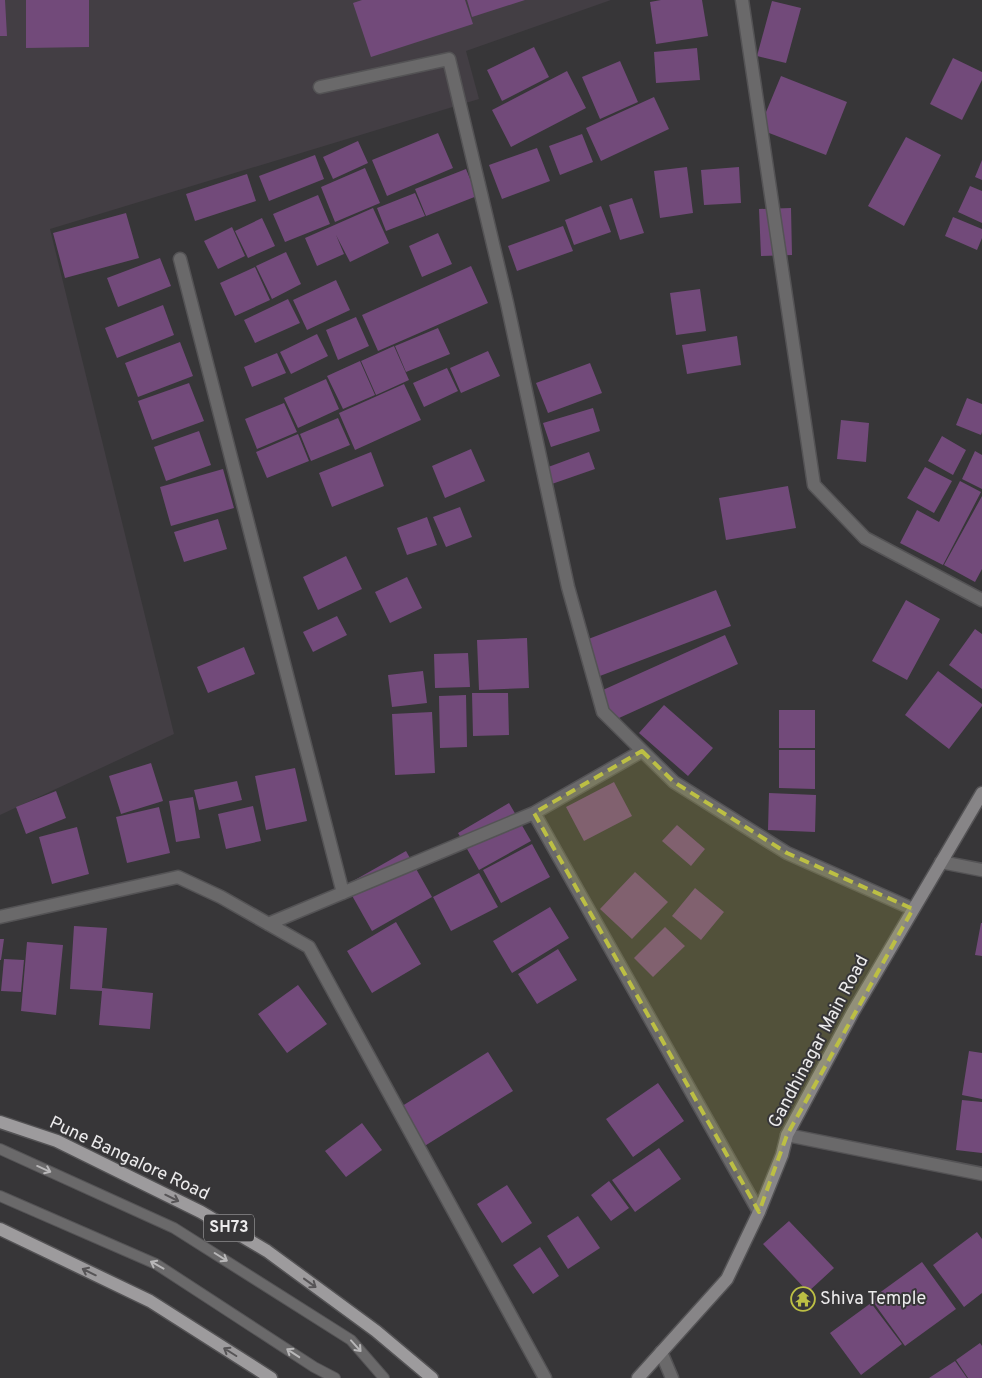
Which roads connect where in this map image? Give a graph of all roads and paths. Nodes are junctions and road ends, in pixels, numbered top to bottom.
1 (742, 0) edge
2 (320, 87) dead end
3 (180, 259) dead end
4 (982, 600) edge
5 (642, 751) junction
6 (982, 793) edge
7 (534, 813) junction
8 (941, 862) junction
9 (982, 870) edge
10 (343, 893) junction
11 (914, 909) junction
12 (0, 917) edge
13 (268, 924) junction
14 (0, 1122) edge
15 (787, 1135) junction
16 (0, 1149) edge
17 (982, 1174) edge
18 (0, 1196) edge
19 (759, 1212) junction
20 (0, 1229) edge
21 (661, 1352) junction
22 (271, 1378) edge
23 (335, 1378) edge
24 (384, 1378) edge
25 (432, 1378) edge
26 (545, 1378) edge
27 (638, 1378) edge
28 (672, 1378) edge

1 - 4 street
2 - 5 street
3 - 10 street
5 - 7 street
5 - 11 street
6 - 8 street, Gandhinagar Main Road
7 - 10 street
7 - 19 street
8 - 9 street
8 - 11 street, Gandhinagar Main Road
10 - 13 street
11 - 15 street, Gandhinagar Main Road
12 - 13 street
13 - 26 street
14 -> 25 main road, Pune Bangalore Road / SH73
15 - 17 street
15 - 19 street, Gandhinagar Main Road
16 -> 24 lane
23 -> 18 lane
19 - 21 street, Gandhinagar Main Road
22 -> 20 main road
21 - 27 street, Gandhinagar Main Road
21 - 28 street

